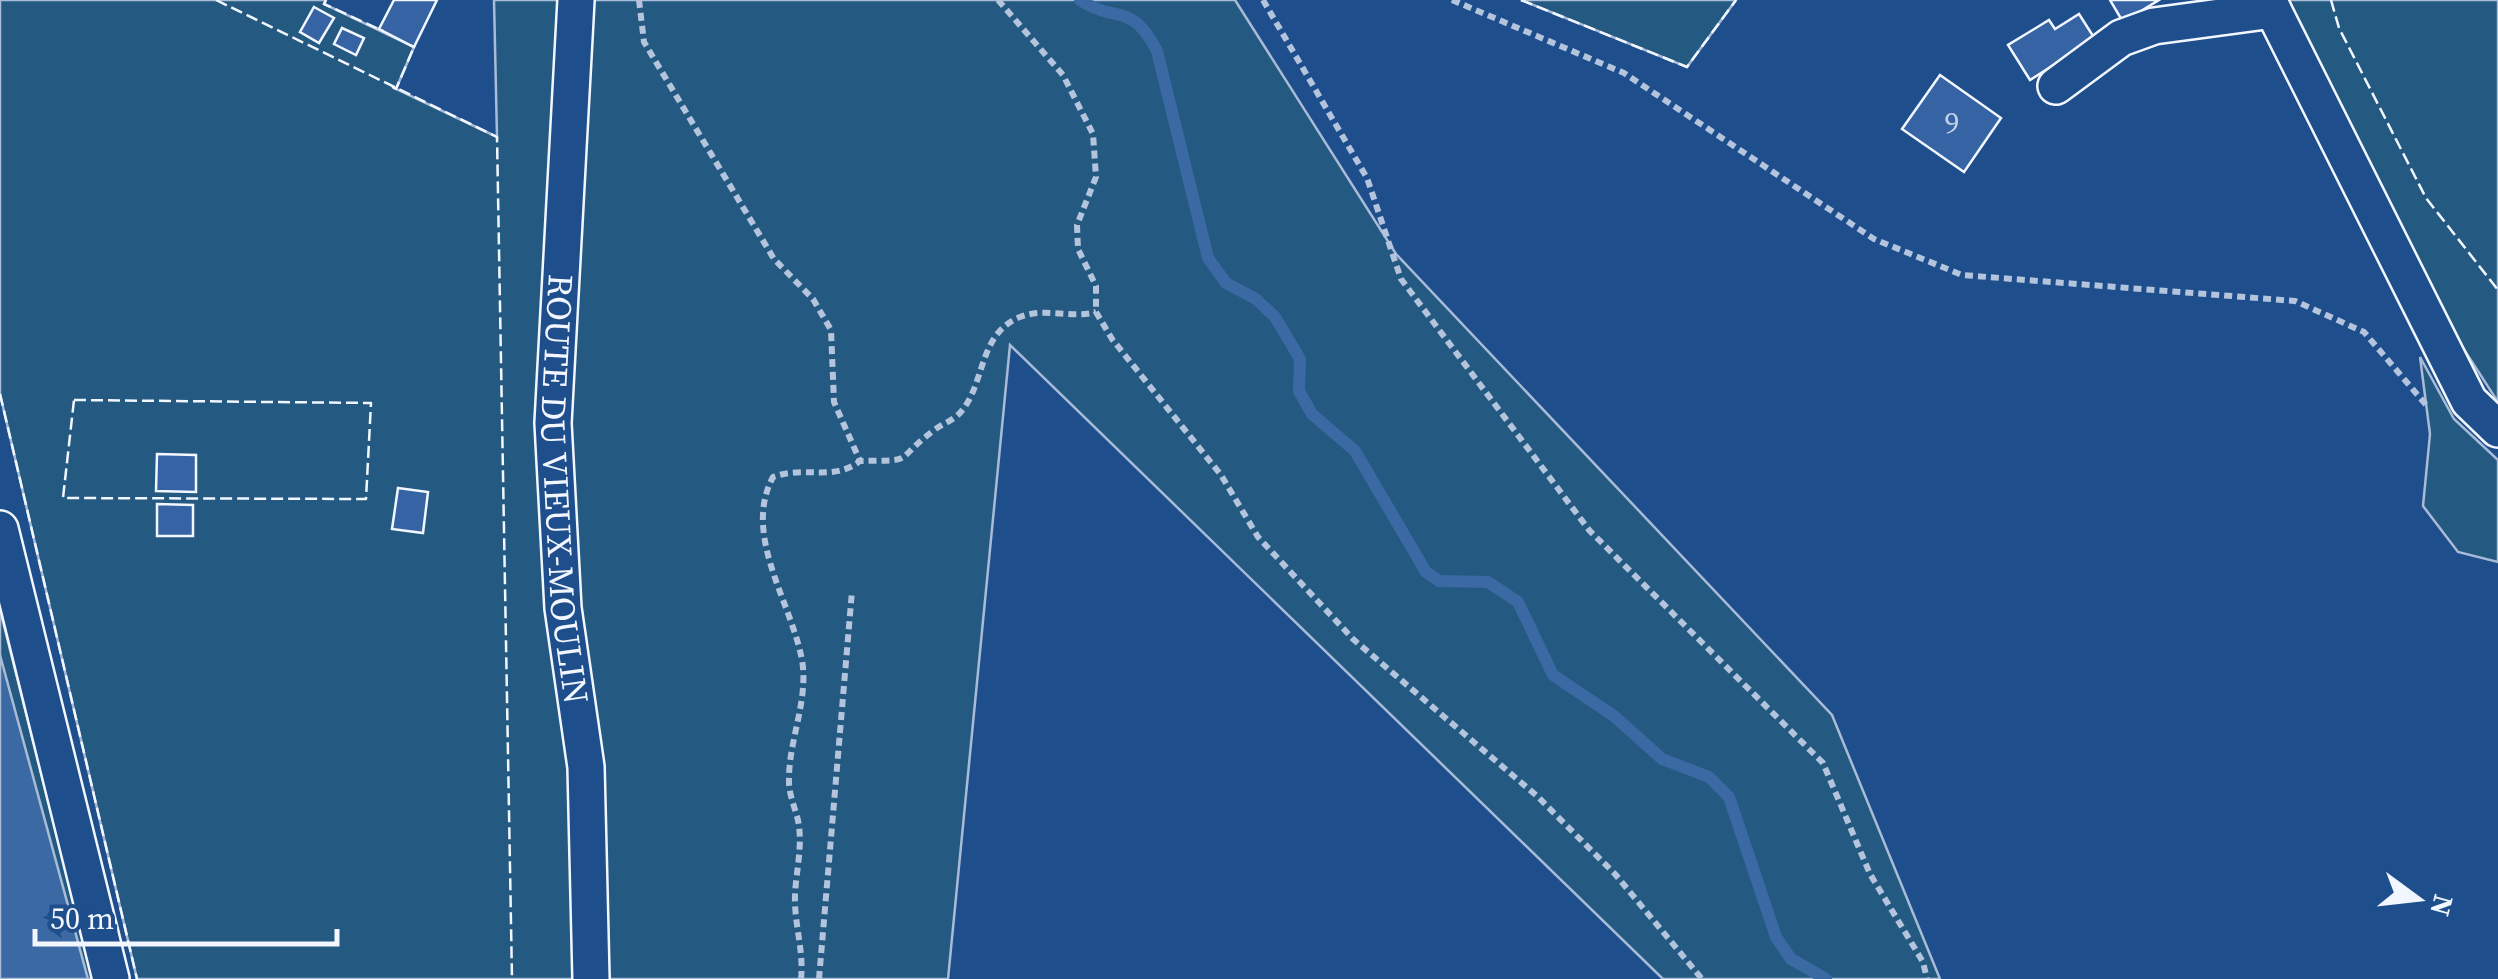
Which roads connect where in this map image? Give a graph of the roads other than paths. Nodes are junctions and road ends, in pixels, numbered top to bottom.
1 (576, 0) edge
2 (2270, 5) edge
3 (2056, 86) dead end
4 (2498, 429) edge
5 (0, 529) edge
6 (112, 979) edge
7 (590, 979) edge

1 - 7 street, ROUTE DU VIEUX-MOULIN
2 - 3 street
2 - 4 street
5 - 6 street

